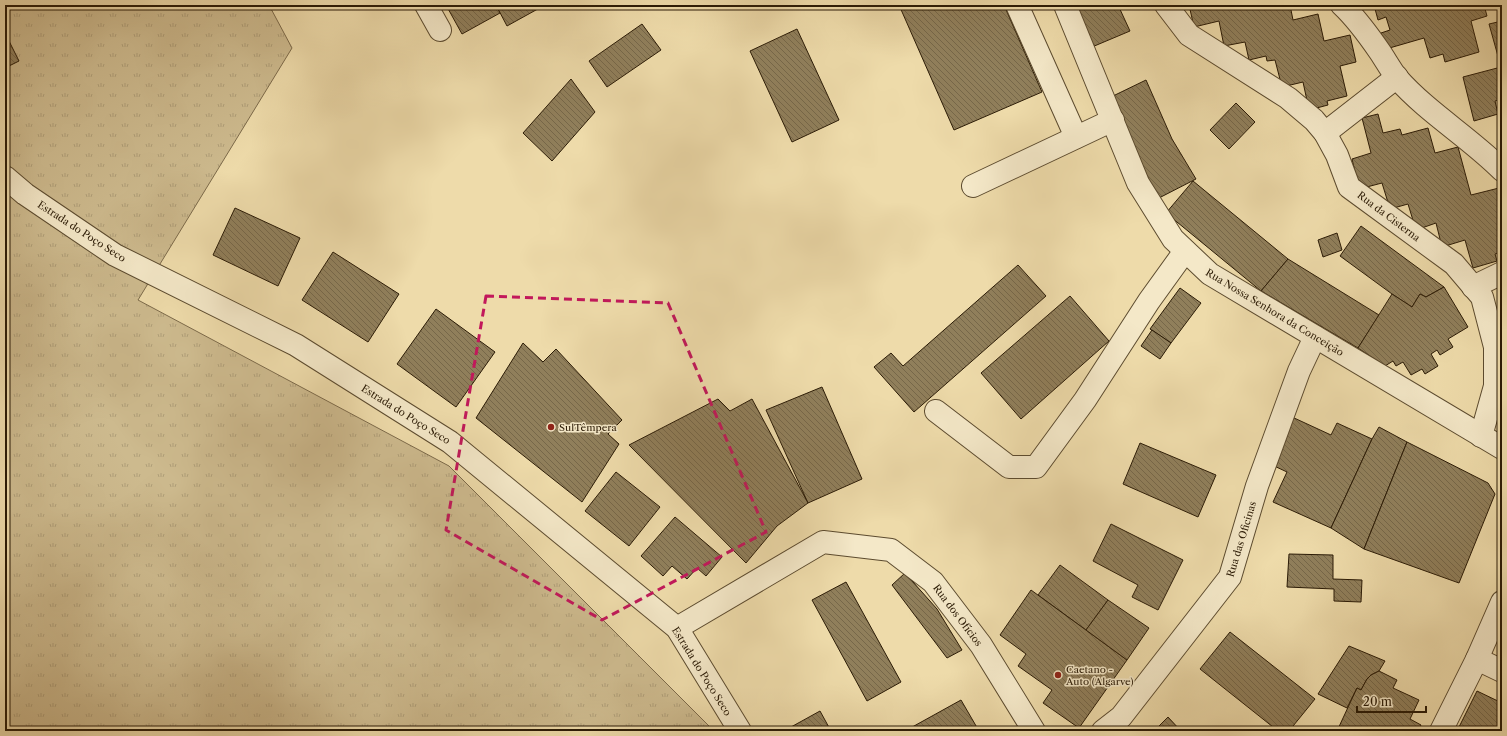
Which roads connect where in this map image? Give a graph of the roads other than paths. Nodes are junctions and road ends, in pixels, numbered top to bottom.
1 (426, 5) edge
2 (1018, 5) edge
3 (1065, 5) edge
4 (1166, 5) edge
5 (1342, 5) edge
6 (440, 30) dead end
7 (1396, 77) junction
8 (1113, 120) junction
9 (1325, 133) junction
10 (1076, 138) junction
11 (1502, 170) edge
12 (5, 177) edge
13 (973, 186) dead end
14 (1185, 251) junction
15 (1502, 274) edge
16 (1473, 287) junction
17 (1315, 337) junction
18 (936, 411) dead end
19 (1481, 436) junction
20 (1502, 448) edge
21 (1502, 602) edge
22 (677, 628) junction
23 (1477, 659) junction
24 (1502, 671) edge
25 (740, 731) edge
26 (1034, 731) edge
27 (1103, 731) edge
28 (1441, 731) edge

1 - 6 street
2 - 10 street
3 - 8 street, Rua Nossa Senhora da Conceição
4 - 9 street, Rua da Cisterna
5 - 7 street
7 - 9 street
7 - 11 street
8 - 10 street
8 - 14 street, Rua Nossa Senhora da Conceição
9 - 16 street, Rua da Cisterna
10 - 13 street
12 - 22 street, Estrada do Poço Seco
14 - 17 street, Rua Nossa Senhora da Conceição
14 - 18 street
15 - 16 street
16 - 19 street, Rua da Cisterna
17 - 19 street, Rua Nossa Senhora da Conceição
17 - 27 street, Rua das Oficinas
19 - 20 street, Rua Nossa Senhora da Conceição
21 - 23 street
22 - 25 street, Estrada do Poço Seco
22 - 26 street, Rua dos Ofícios
23 - 24 street
23 - 28 street

